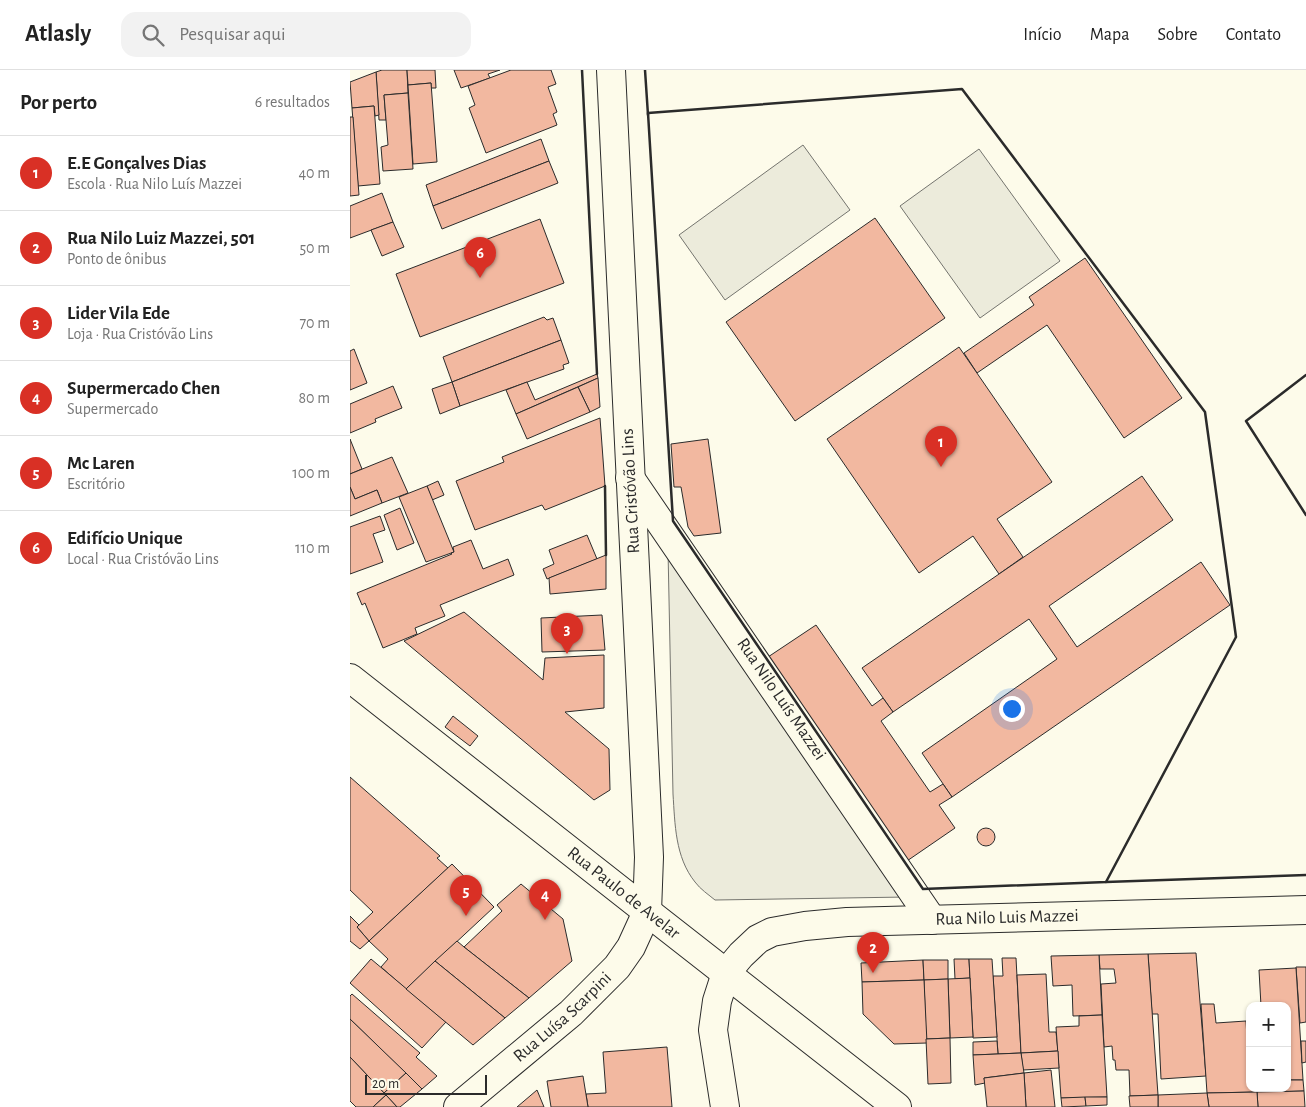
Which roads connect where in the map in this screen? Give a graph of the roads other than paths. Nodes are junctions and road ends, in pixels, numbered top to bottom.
1 (611, 70) edge
2 (630, 478) junction
3 (350, 678) edge
4 (1306, 910) edge
5 (647, 912) junction
6 (932, 920) junction
7 (726, 973) junction
8 (458, 1107) edge
9 (725, 1107) edge
10 (897, 1107) edge

1 - 2 street, Rua Cristóvão Lins
2 - 5 street, Rua Cristóvão Lins
2 - 6 street, Rua Nilo Luís Mazzei
3 - 5 street, Rua Paulo de Avelar
4 - 6 street, Rua Nilo Luis Mazzei
5 - 7 street, Rua Paulo de Avelar
5 - 8 street, Rua Luísa Scarpini
6 - 7 street, Rua Nilo Luis Mazzei
7 - 9 street
7 - 10 street, Rua Paulo de Avelar

